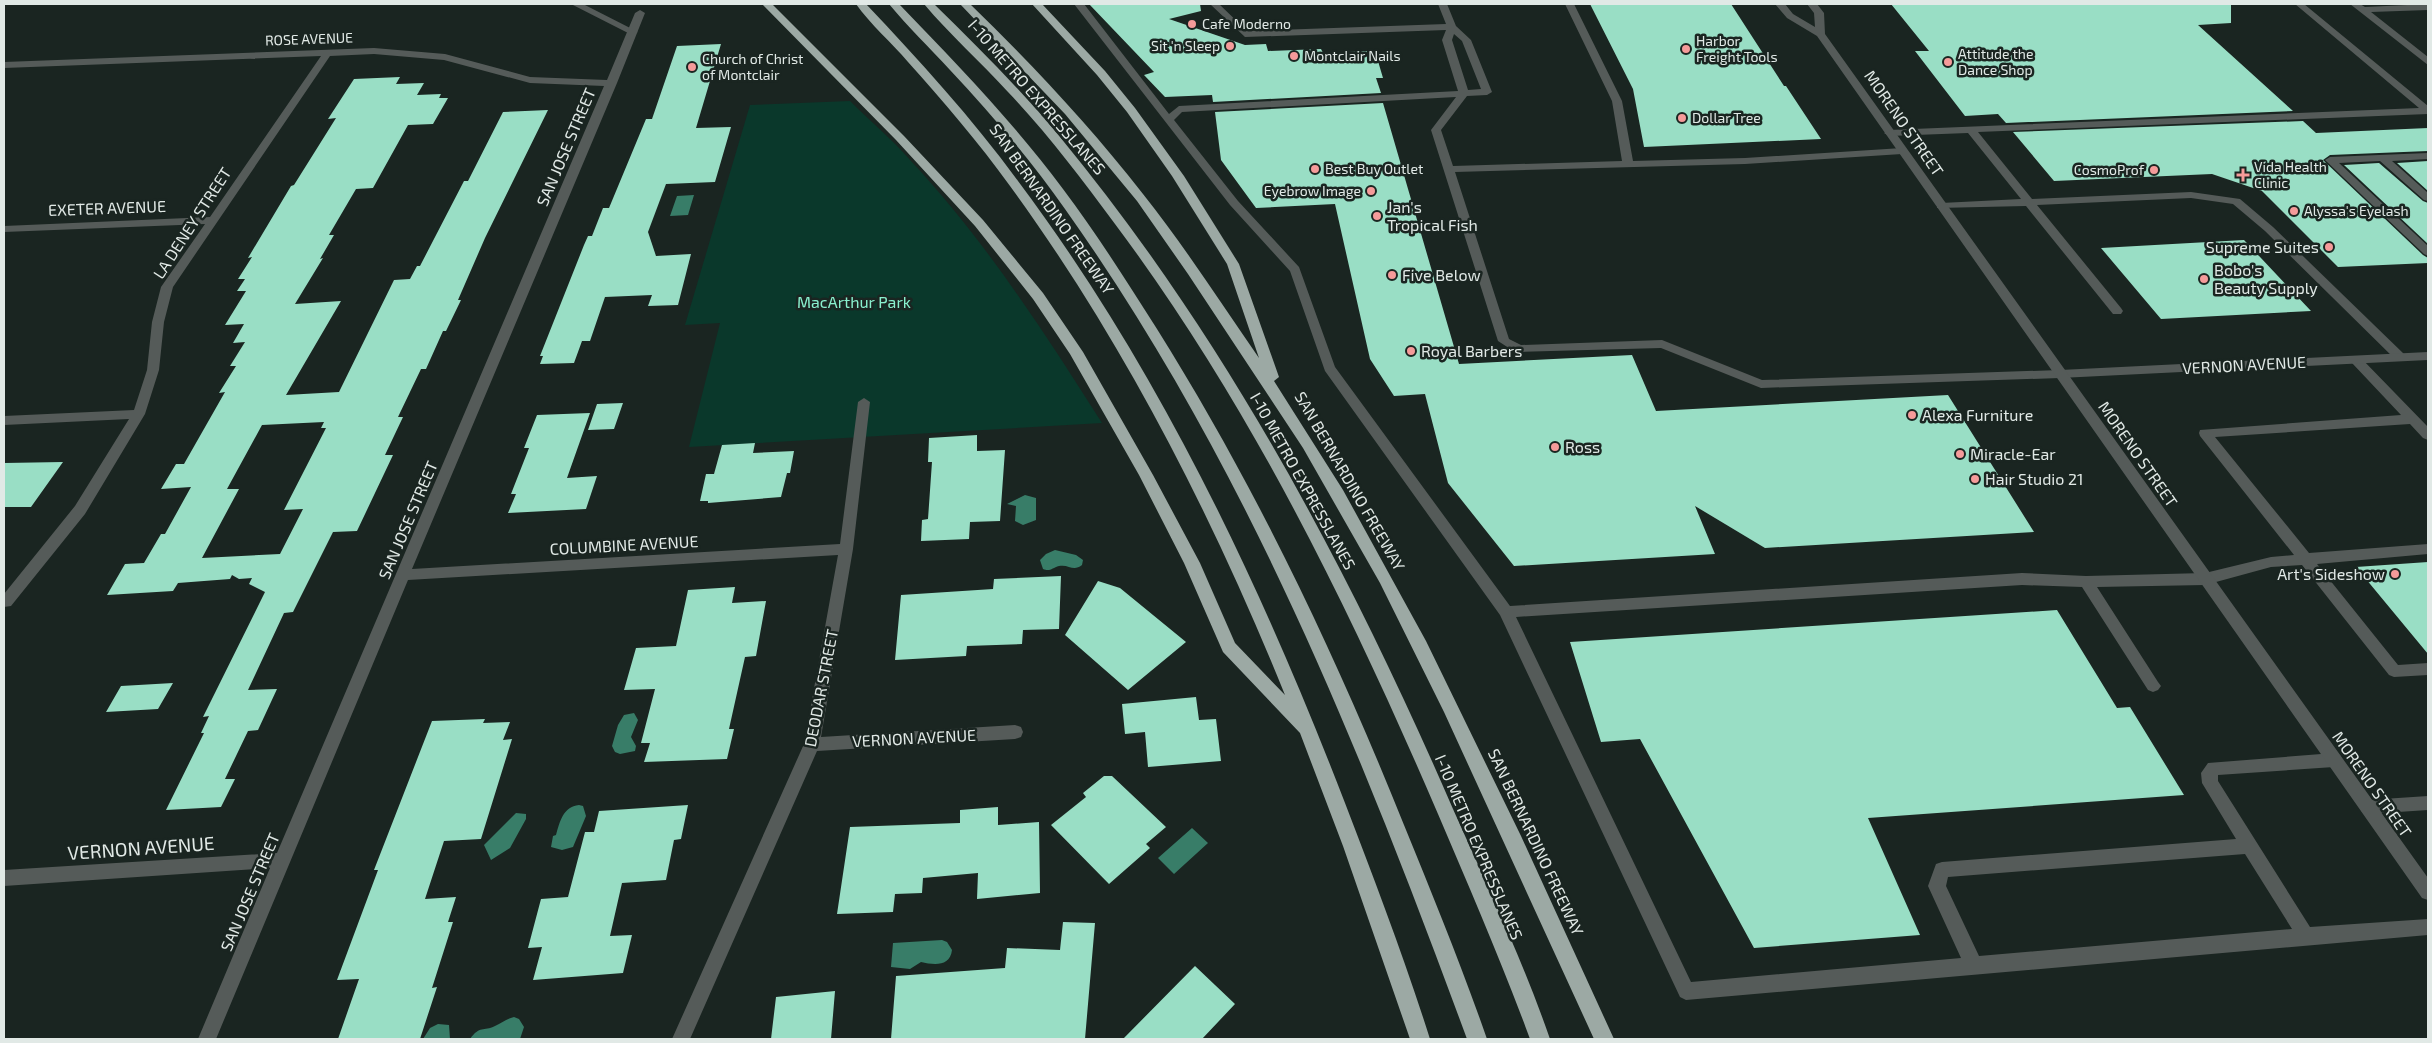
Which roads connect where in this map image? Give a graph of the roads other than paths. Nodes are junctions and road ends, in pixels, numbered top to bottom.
1 (767, 4) edge
2 (861, 4) edge
3 (894, 4) edge
4 (929, 4) edge
5 (965, 4) edge
6 (1037, 4) edge
7 (1079, 4) edge
8 (1214, 4) edge
9 (1443, 4) edge
10 (1570, 4) edge
11 (1780, 4) edge
12 (1812, 4) edge
13 (2299, 4) edge
14 (584, 5) edge
15 (2359, 7) edge
16 (2428, 7) edge
17 (640, 13) dead end
18 (1452, 27) junction
19 (633, 32) junction
20 (1820, 34) junction
21 (328, 52) junction
22 (2428, 62) edge
23 (4, 65) edge
24 (612, 83) junction
25 (1464, 93) junction
26 (1169, 120) junction
27 (1971, 130) junction
28 (1889, 133) junction
29 (1902, 151) junction
30 (2428, 156) edge
31 (2383, 158) junction
32 (1628, 163) junction
33 (1449, 169) junction
34 (2428, 198) edge
35 (2030, 202) junction
36 (1941, 206) junction
37 (212, 220) junction
38 (4, 229) edge
39 (2428, 252) edge
40 (2118, 311) dead end
41 (2428, 356) edge
42 (2401, 358) junction
43 (2356, 360) junction
44 (2060, 374) junction
45 (1278, 396) junction
46 (864, 402) dead end
47 (139, 414) junction
48 (2412, 419) junction
49 (4, 420) edge
50 (2428, 435) edge
51 (846, 549) junction
52 (2428, 549) edge
53 (2304, 559) junction
54 (404, 575) junction
55 (2205, 579) junction
56 (2086, 582) junction
57 (6, 602) dead end
58 (1506, 612) junction
59 (2428, 670) edge
60 (2152, 686) dead end
61 (1015, 732) dead end
62 (1311, 735) junction
63 (812, 744) junction
64 (2334, 760) junction
65 (2428, 803) edge
66 (2368, 807) junction
67 (2250, 846) junction
68 (282, 860) junction
69 (4, 878) edge
70 (2428, 892) edge
71 (2428, 927) edge
72 (2306, 936) junction
73 (1974, 966) junction
74 (207, 1039) edge
75 (681, 1039) edge
76 (1420, 1039) edge
77 (1477, 1039) edge
78 (1540, 1039) edge
79 (1604, 1039) edge

1 - 62 highway
2 - 62 highway, SAN BERNARDINO FREEWAY
3 - 77 highway
4 - 78 highway, I-10 METRO EXPRESSLANES
5 - 45 highway, SAN BERNARDINO FREEWAY
6 - 45 highway
7 - 26 street
8 - 18 street
9 - 18 street
10 - 32 street
11 - 20 street, MORENO STREET
12 - 20 street, MORENO STREET
13 - 27 street
14 - 19 street
15 - 16 street
15 - 22 street
17 - 19 street, SAN JOSE STREET
18 - 25 street
18 - 25 street
19 - 24 street, SAN JOSE STREET
20 - 28 street, MORENO STREET
21 - 23 street, ROSE AVENUE
21 - 24 street, ROSE AVENUE
21 - 37 street, LA DENEY STREET
24 - 54 street, SAN JOSE STREET
25 - 26 street
25 - 33 street, VERNON AVENUE
26 - 58 street
27 - 28 street
27 - 35 street
28 - 29 street, MORENO STREET
29 - 32 street
29 - 36 street, MORENO STREET
30 - 31 street
31 - 34 street
31 - 39 street
32 - 33 street
33 - 44 street, VERNON AVENUE
35 - 36 street
35 - 40 street
35 - 42 street
36 - 44 street, MORENO STREET
37 - 38 street, EXETER AVENUE
37 - 47 street, LA DENEY STREET
41 - 42 street, VERNON AVENUE
42 - 43 street, VERNON AVENUE
43 - 44 street, VERNON AVENUE
43 - 48 street
44 - 55 street, MORENO STREET
45 - 79 highway, SAN BERNARDINO FREEWAY
46 - 51 street, DEODAR STREET
47 - 49 street
47 - 57 street, LA DENEY STREET
48 - 50 street
48 - 53 street
51 - 54 street, COLUMBINE AVENUE
51 - 63 street, DEODAR STREET
52 - 53 street
53 - 55 street
53 - 59 street
54 - 68 street, SAN JOSE STREET
55 - 56 street
55 - 64 street, MORENO STREET
56 - 58 street
56 - 60 street
58 - 73 street
61 - 63 street, VERNON AVENUE
62 - 76 highway, SAN BERNARDINO FREEWAY
63 - 75 street, DEODAR STREET
64 - 66 street, MORENO STREET
64 - 67 street
65 - 66 street
66 - 70 street, MORENO STREET
67 - 72 street
67 - 73 street
68 - 69 street, VERNON AVENUE
68 - 74 street, SAN JOSE STREET
71 - 72 street
72 - 73 street

